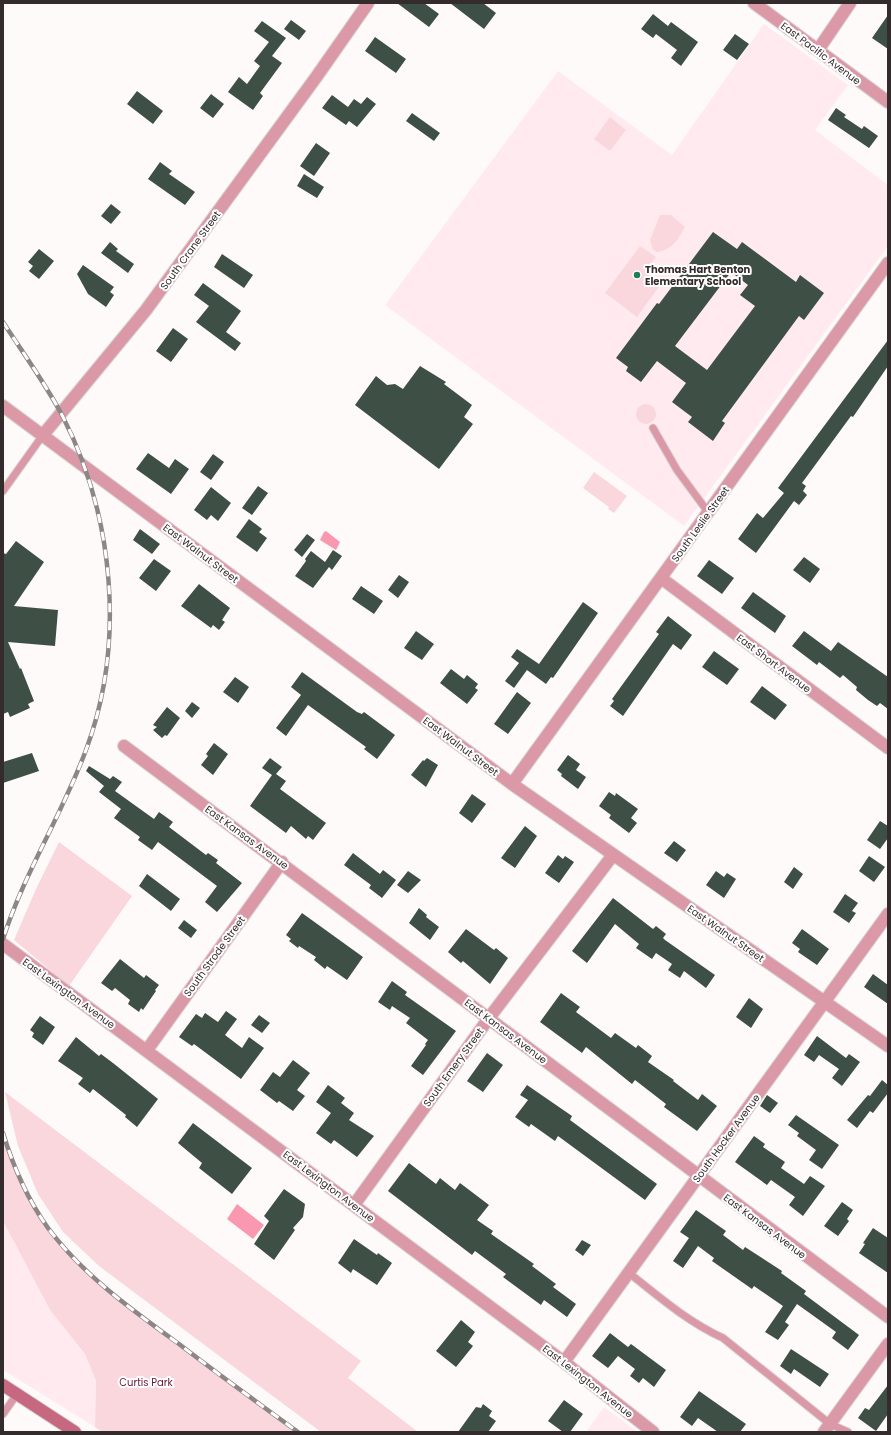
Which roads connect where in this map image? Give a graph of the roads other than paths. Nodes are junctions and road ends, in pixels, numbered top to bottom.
1 (368, 3) edge
2 (754, 3) edge
3 (850, 3) edge
4 (818, 50) junction
5 (888, 102) edge
6 (888, 263) edge
7 (3, 406) edge
8 (653, 428) dead end
9 (43, 435) junction
10 (3, 491) edge
11 (708, 512) junction
12 (661, 578) junction
13 (124, 746) dead end
14 (888, 748) edge
15 (512, 784) junction
16 (613, 855) junction
17 (282, 862) junction
18 (888, 914) edge
19 (3, 944) edge
20 (825, 1001) junction
21 (489, 1018) junction
22 (888, 1046) edge
23 (146, 1050) junction
24 (698, 1176) junction
25 (354, 1205) junction
26 (629, 1273) junction
27 (888, 1317) edge
28 (888, 1344) edge
29 (564, 1362) junction
30 (3, 1385) edge
31 (17, 1394) junction
32 (3, 1414) edge
33 (827, 1428) edge
34 (75, 1432) edge
35 (653, 1432) edge
36 (848, 1432) edge

1 - 9 street, South Crane Street
2 - 4 street, East Pacific Avenue
3 - 4 street
4 - 5 street, East Pacific Avenue
6 - 11 street, South Leslie Street
7 - 9 street, East Walnut Street
8 - 11 lane
9 - 10 lane, South Crane Street
9 - 15 street, East Walnut Street
11 - 12 street, South Leslie Street
12 - 14 street, East Short Avenue
12 - 15 street, South Leslie Street
13 - 17 street, East Kansas Avenue
15 - 16 street, East Walnut Street
16 - 20 street, East Walnut Street
16 - 21 street, South Emery Street
17 - 21 street, East Kansas Avenue
17 - 23 street, South Strode Street
18 - 20 street, South Hocker Avenue
19 - 23 street, East Lexington Avenue
20 - 22 street, East Walnut Street
20 - 24 street, South Hocker Avenue
21 - 24 street, East Kansas Avenue
21 - 25 street, South Emery Street
23 - 25 street, East Lexington Avenue
24 - 26 street, South Hocker Avenue
24 - 27 street, East Kansas Avenue
25 - 29 street, East Lexington Avenue
26 - 29 street, South Hocker Avenue
26 - 33 lane
28 - 33 street
29 - 35 street, East Lexington Avenue
30 - 31 main road
31 - 32 lane
31 - 34 main road
33 - 36 lane

